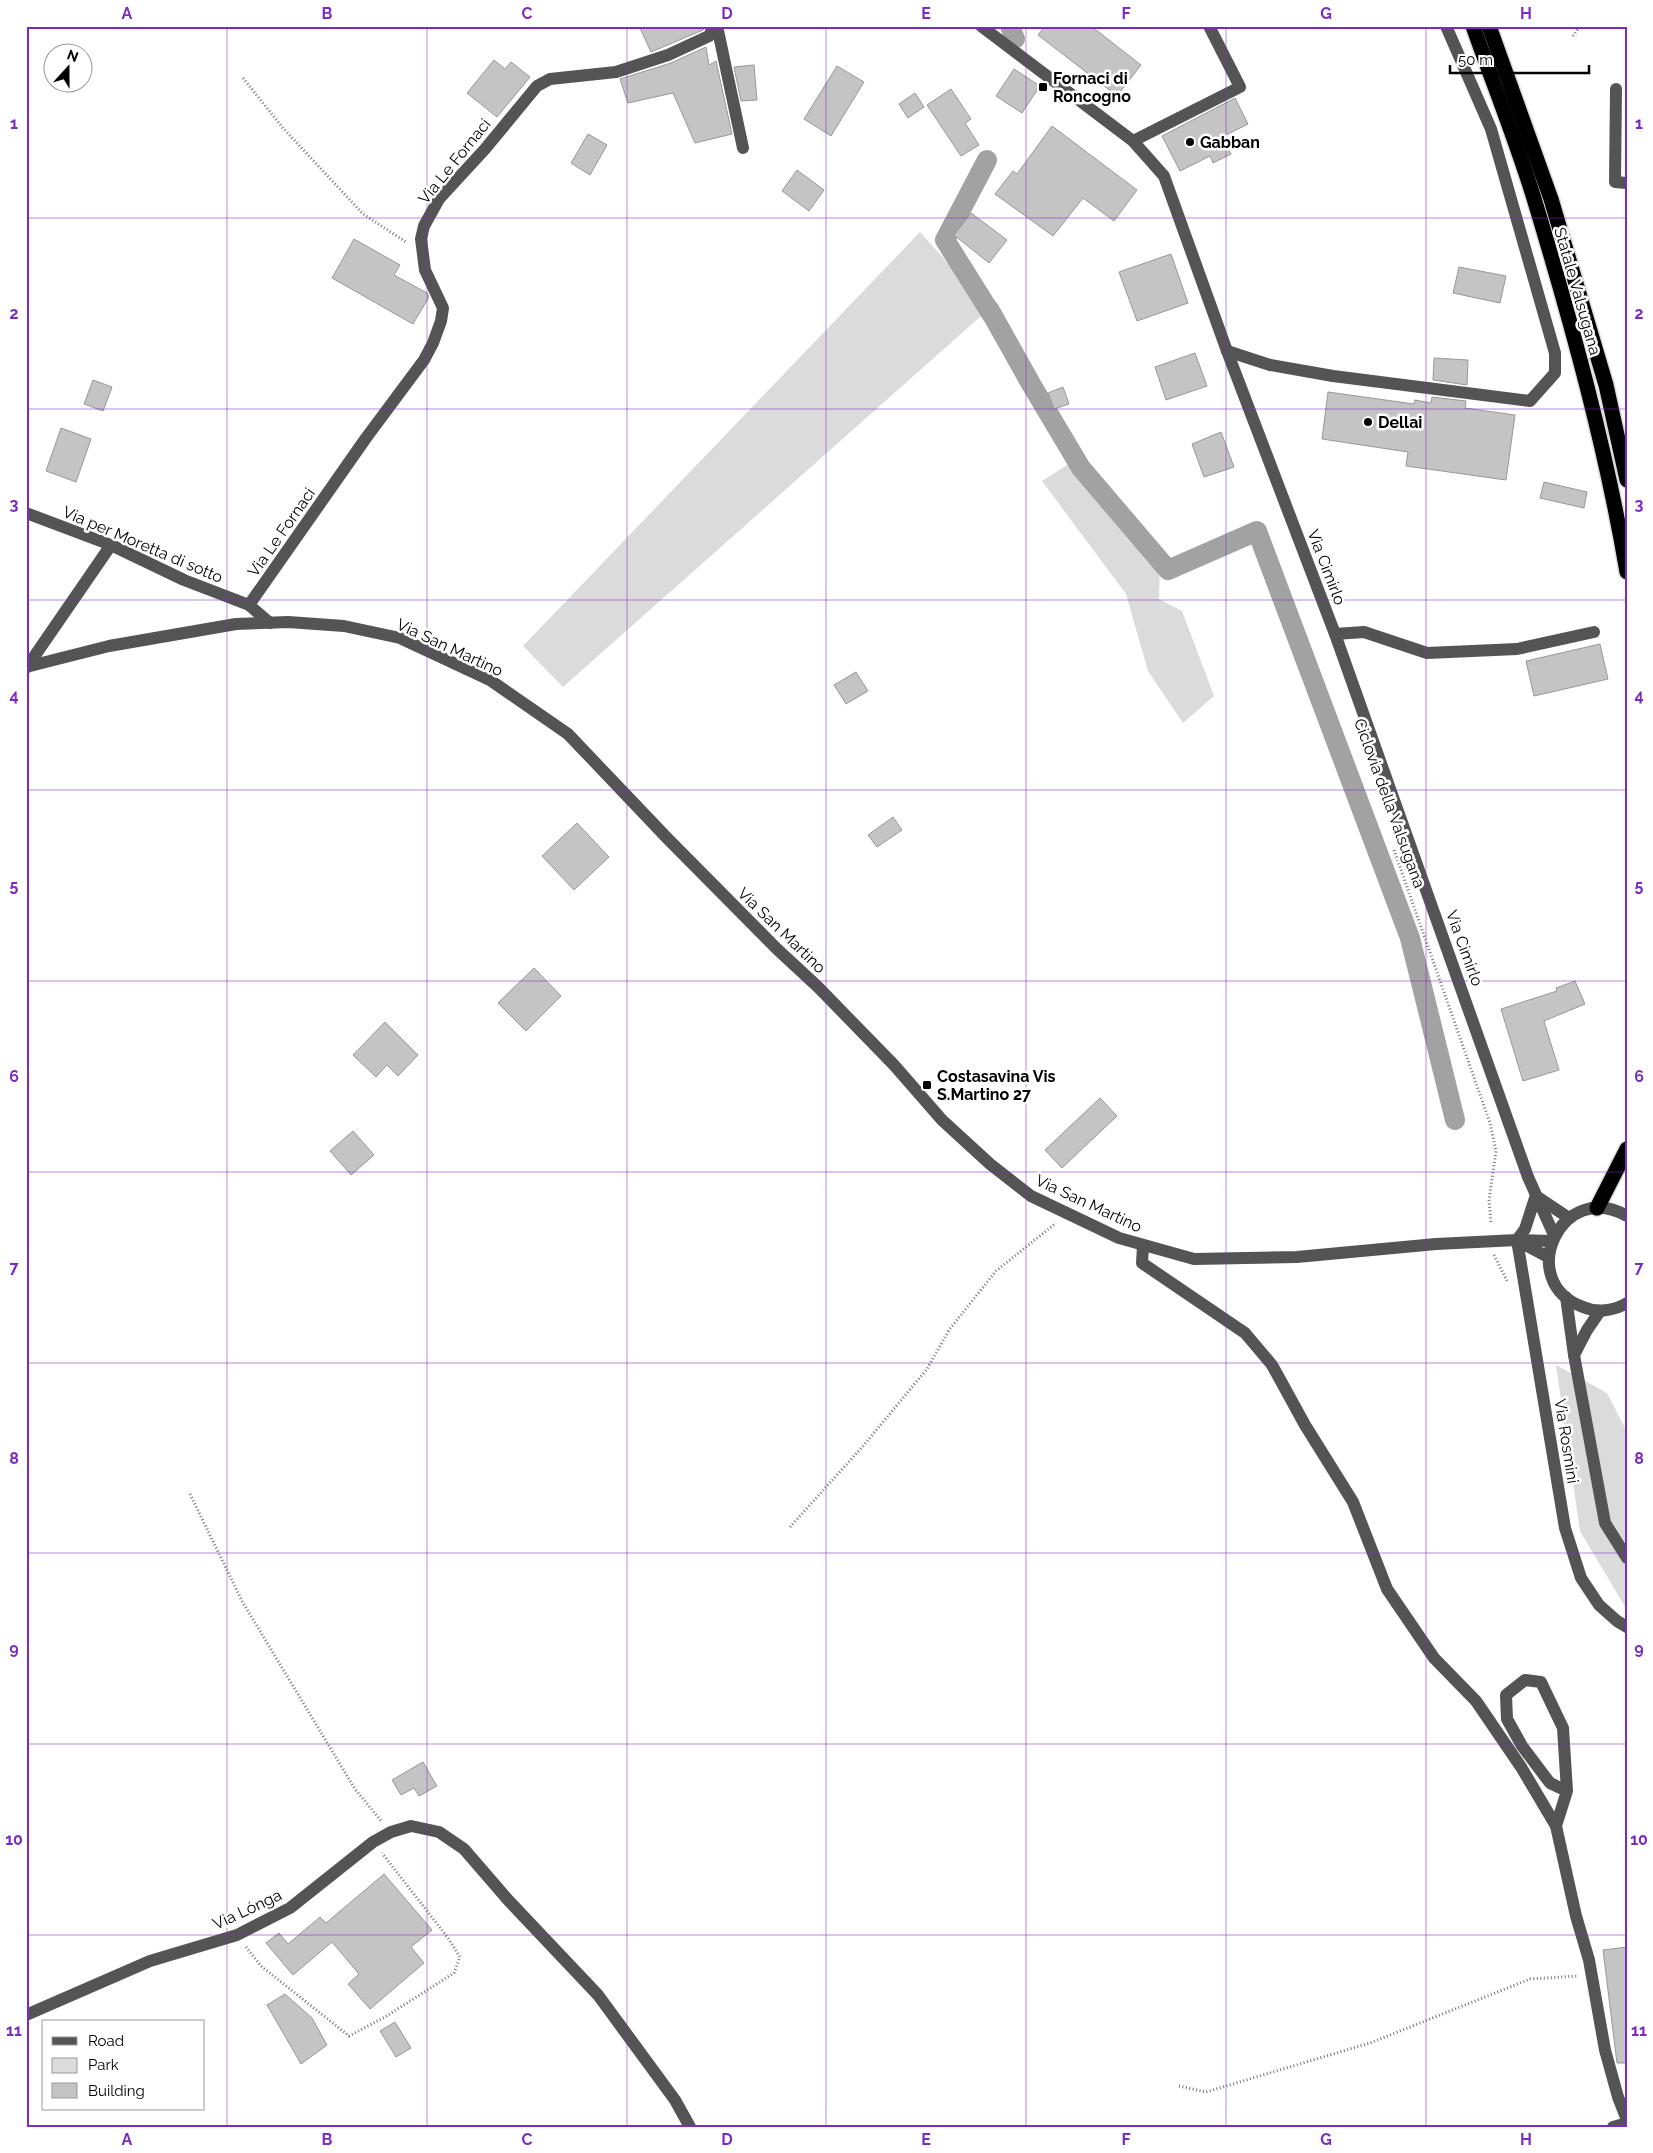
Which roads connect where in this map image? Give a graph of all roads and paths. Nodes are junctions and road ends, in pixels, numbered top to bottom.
1 (715, 26) edge
2 (981, 26) edge
3 (1208, 26) edge
4 (1446, 26) edge
5 (1473, 26) edge
6 (1489, 26) edge
7 (1580, 26) edge
8 (1573, 36) dead end
9 (243, 78) dead end
10 (1616, 89) dead end
11 (1133, 141) junction
12 (743, 148) dead end
13 (1621, 183) edge
14 (422, 252) junction
15 (1227, 352) junction
16 (1627, 480) edge
17 (26, 513) edge
18 (111, 546) junction
19 (1627, 572) edge
20 (249, 605) junction
21 (270, 623) junction
22 (1594, 632) dead end
23 (1335, 634) junction
24 (27, 667) edge
25 (1390, 841) dead end
26 (1627, 1149) edge
27 (1536, 1194) junction
28 (1597, 1208) junction
29 (1068, 1214) junction
30 (1627, 1216) edge
31 (1569, 1218) junction
32 (1491, 1222) dead end
33 (1553, 1238) junction
34 (1518, 1240) junction
35 (1144, 1246) junction
36 (1548, 1256) junction
37 (1566, 1298) junction
38 (1627, 1303) edge
39 (1600, 1310) junction
40 (1574, 1354) junction
41 (190, 1494) dead end
42 (790, 1527) dead end
43 (1627, 1558) edge
44 (1627, 1627) edge
45 (1567, 1791) junction
46 (1556, 1826) junction
47 (391, 1832) junction
48 (373, 1842) junction
49 (236, 1935) junction
50 (1591, 1976) junction
51 (26, 2015) edge
52 (1179, 2086) dead end
53 (1627, 2122) edge
54 (690, 2127) edge
55 (1612, 2127) edge

1 - 12 street, Via Le Fornaci
1 - 14 street, Via Le Fornaci
2 - 11 street, Via Cimirlo
3 - 11 street
4 - 15 street
5 - 19 highway, Statale Valsugana
6 - 16 highway, Statale Valsugana
7 - 8 path
9 - 14 path
10 - 13 street
11 - 15 street, Via Cimirlo
14 - 20 street, Via Le Fornaci
15 - 23 street, Via Cimirlo
17 - 18 street, Via per Moretta di sotto
18 - 20 street, Via per Moretta di sotto
18 - 24 street
20 - 21 street, Via per Moretta di sotto
21 - 24 street, Via San Martino
21 - 29 street, Via San Martino
22 - 23 street
23 - 27 street, Via Cimirlo
25 - 32 path, Ciclovia della Valsugana
26 - 28 highway
27 - 31 street, Via Cimirlo
27 - 33 street, Via Cimirlo
27 - 34 street
28 - 30 street
28 - 31 street
29 - 35 street, Via San Martino
29 - 42 path
31 - 33 street
33 - 34 street, Via San Martino
33 - 36 street
34 - 35 street, Via San Martino
34 - 36 street
34 - 44 street, Via Rosmini
35 - 46 street
36 - 37 street
37 - 39 street
37 - 40 street
38 - 39 street
39 - 40 street
40 - 43 street
41 - 47 path
45 - 45 street
45 - 46 street
46 - 50 street
47 - 48 street, Via Lónga
47 - 54 street, Via Lónga
48 - 49 street, Via Lónga
48 - 49 path
49 - 51 street, Via Lónga
50 - 52 path
50 - 53 street
53 - 55 street

